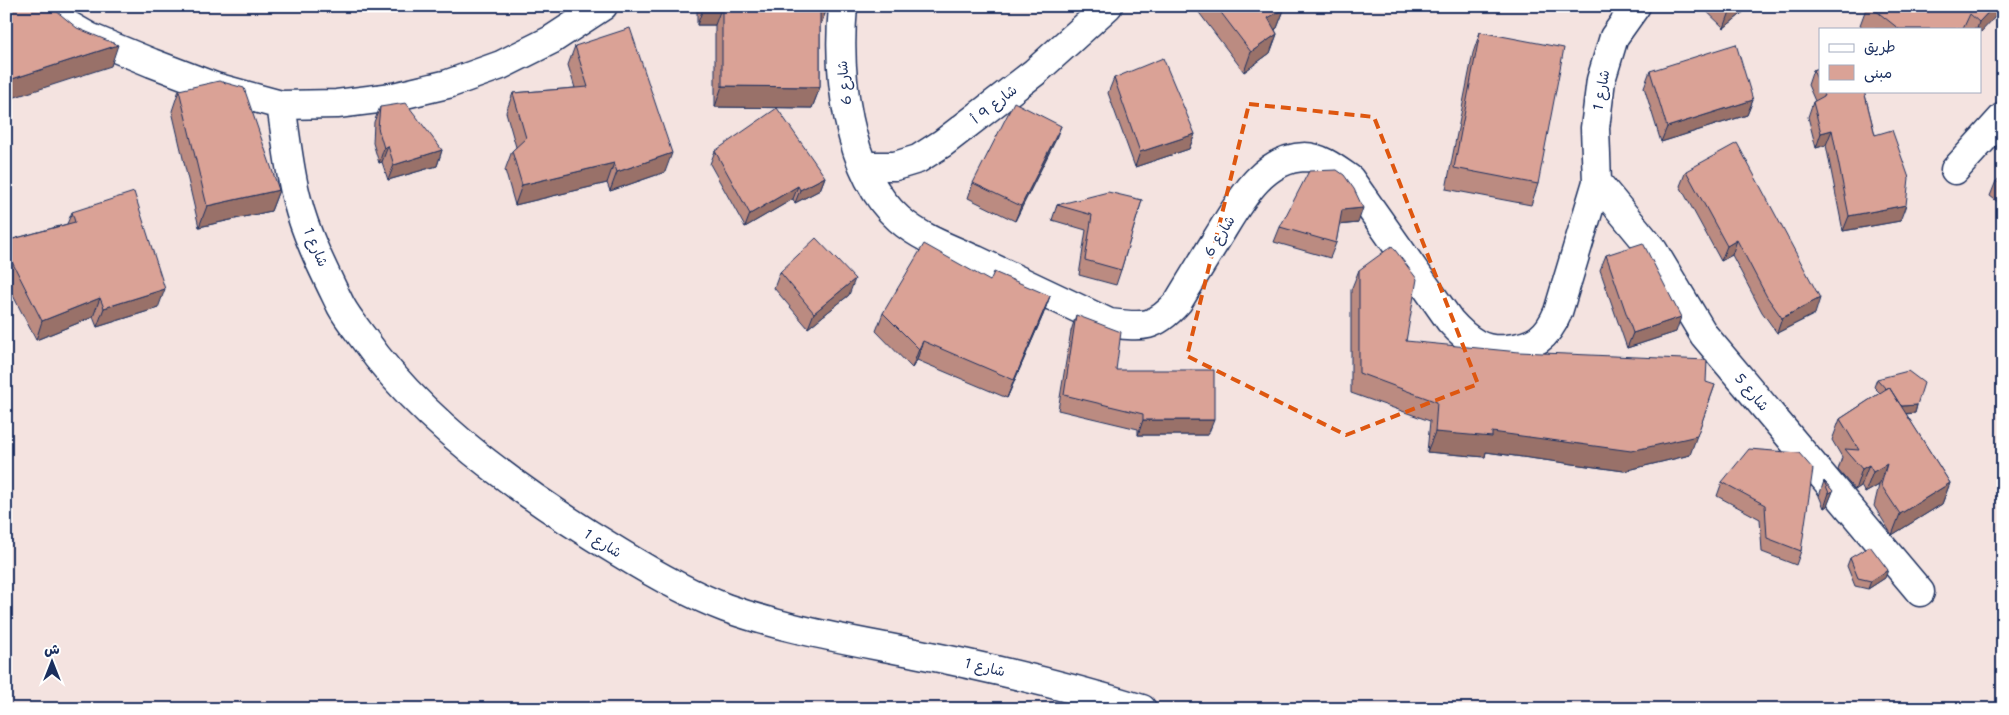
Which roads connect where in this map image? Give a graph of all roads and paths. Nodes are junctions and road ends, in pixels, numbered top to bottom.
1 (35, 6) edge
2 (603, 6) edge
3 (843, 6) edge
4 (1108, 6) edge
5 (1636, 6) edge
6 (281, 105) junction
7 (2003, 117) edge
8 (863, 166) junction
9 (1955, 170) dead end
10 (1597, 182) junction
11 (1920, 592) dead end
12 (1142, 709) edge

1 - 6 street
2 - 6 street
3 - 8 street, شارع 6
4 - 8 street, شارع 9 أ
5 - 10 street, شارع 1
6 - 12 street, شارع 1
7 - 9 street
8 - 10 street, شارع 6
10 - 11 street, شارع 5

